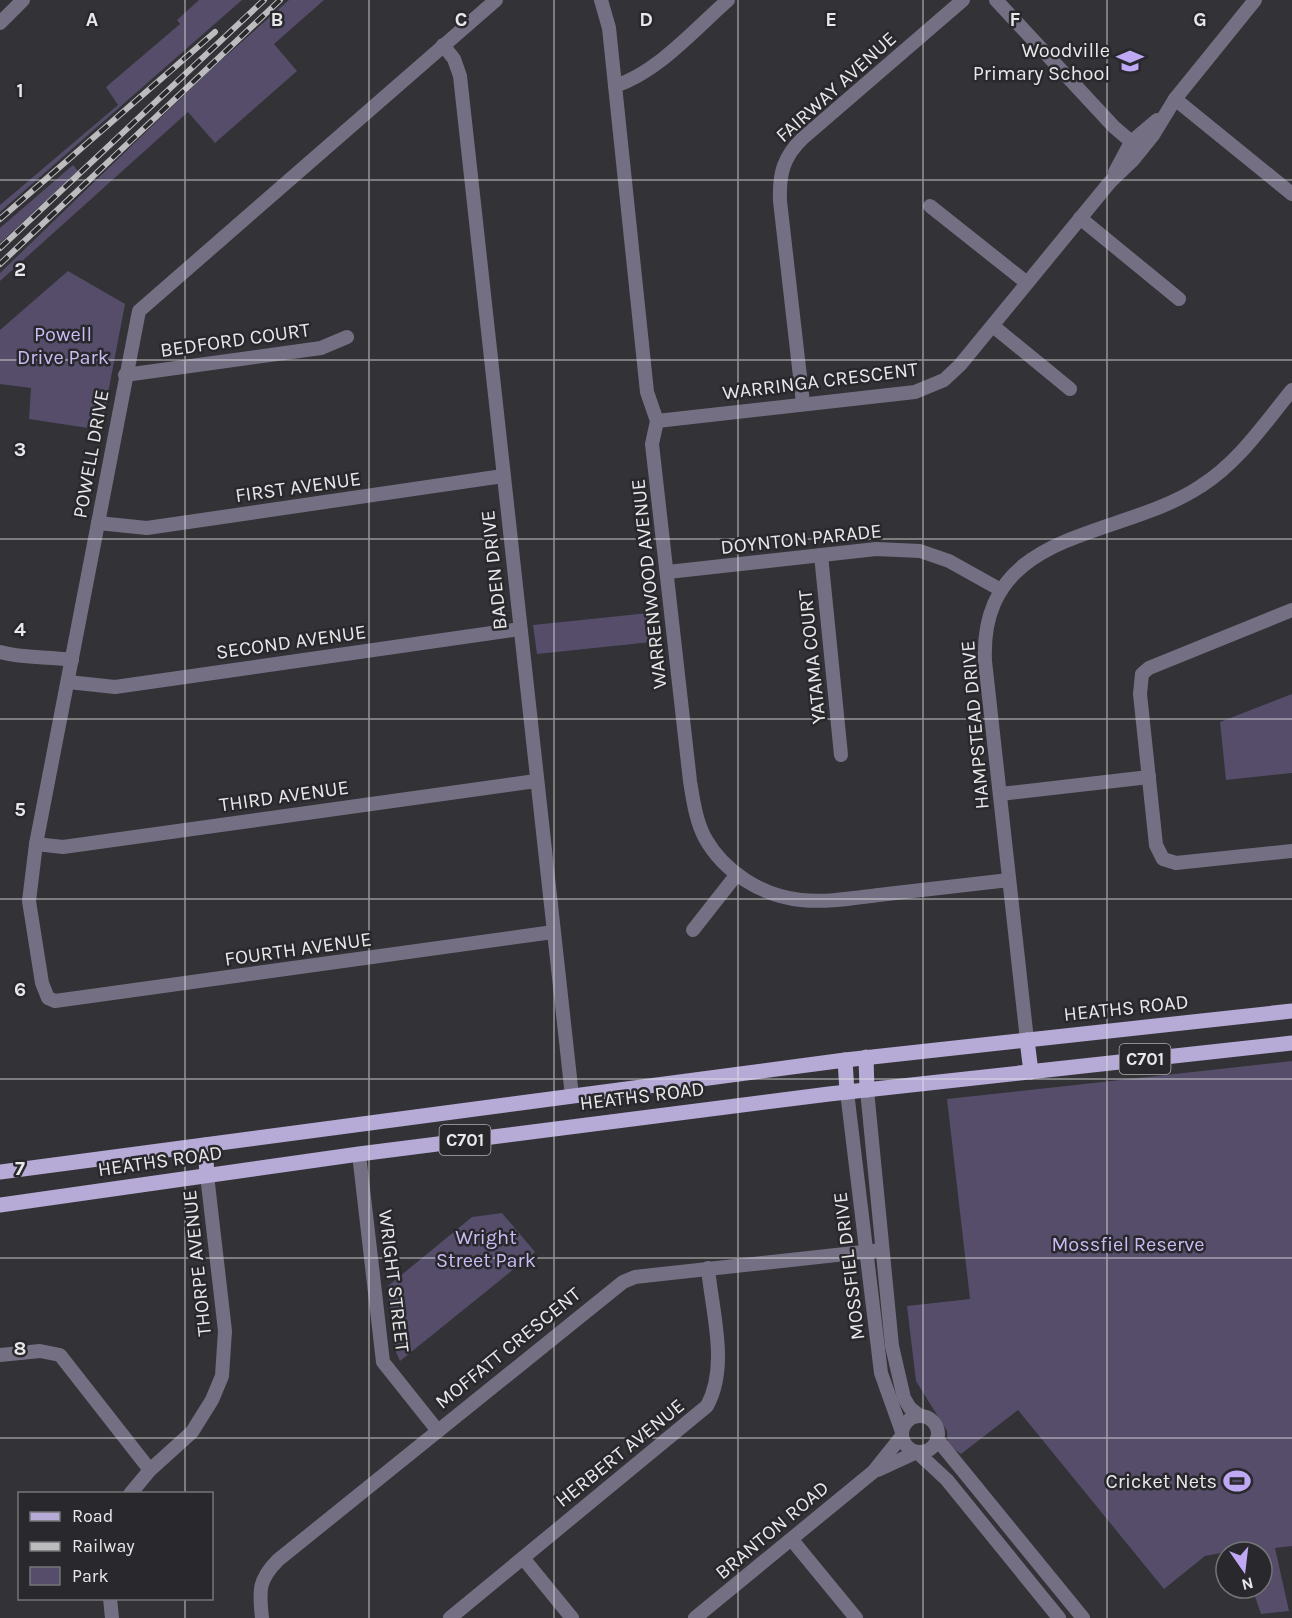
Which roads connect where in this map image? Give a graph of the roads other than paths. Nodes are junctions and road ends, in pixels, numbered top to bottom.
1 (23, 0) edge
2 (496, 0) edge
3 (601, 0) edge
4 (728, 0) edge
5 (963, 0) edge
6 (996, 0) edge
7 (1255, 0) edge
8 (0, 23) edge
9 (443, 45) junction
10 (615, 86) junction
11 (1175, 99) junction
12 (1136, 146) junction
13 (1292, 194) edge
14 (930, 206) dead end
15 (1080, 218) junction
16 (1027, 283) junction
17 (1179, 299) dead end
18 (993, 326) junction
19 (347, 337) dead end
20 (125, 375) junction
21 (1070, 389) dead end
22 (1292, 390) edge
23 (803, 403) junction
24 (657, 421) junction
25 (503, 476) junction
26 (98, 523) junction
27 (820, 555) junction
28 (668, 572) junction
29 (1001, 590) junction
30 (1292, 610) edge
31 (520, 629) junction
32 (0, 652) edge
33 (70, 671) junction
34 (842, 755) dead end
35 (1149, 777) junction
36 (536, 781) junction
37 (1000, 794) junction
38 (36, 844) junction
39 (1292, 851) edge
40 (1163, 859) junction
41 (1153, 870) dead end
42 (737, 874) junction
43 (1009, 880) junction
44 (693, 930) dead end
45 (553, 932) junction
46 (48, 998) joint
47 (1292, 1011) edge
48 (1027, 1040) junction
49 (1292, 1043) edge
50 (866, 1057) junction
51 (844, 1060) junction
52 (1031, 1072) junction
53 (867, 1090) junction
54 (847, 1092) junction
55 (572, 1096) junction
56 (204, 1144) junction
57 (359, 1154) junction
58 (0, 1172) edge
59 (207, 1175) junction
60 (0, 1205) edge
61 (882, 1250) junction
62 (867, 1252) junction
63 (708, 1268) junction
64 (0, 1355) edge
65 (920, 1416) junction
66 (438, 1431) junction
67 (902, 1435) junction
68 (937, 1439) junction
69 (918, 1453) junction
70 (150, 1470) junction
71 (873, 1472) junction
72 (132, 1492) edge
73 (792, 1540) junction
74 (523, 1558) junction
75 (110, 1600) edge
76 (112, 1618) edge
77 (262, 1618) edge
78 (450, 1618) edge
79 (572, 1618) edge
80 (696, 1618) edge
81 (856, 1618) edge
82 (1059, 1618) edge
83 (1083, 1618) edge

1 - 8 street
2 - 9 street, POWELL DRIVE
3 - 10 street, WARRENWOOD AVENUE
4 - 10 street
5 - 23 street, FAIRWAY AVENUE
6 - 12 street
7 - 11 street, WARRINGA CRESCENT
9 - 20 street, POWELL DRIVE
9 - 25 street, BADEN DRIVE
10 - 24 street, WARRENWOOD AVENUE
11 - 12 street, WARRINGA CRESCENT
11 - 13 street
12 - 15 street, WARRINGA CRESCENT
14 - 16 street
15 - 16 street, WARRINGA CRESCENT
15 - 17 street
16 - 18 street, WARRINGA CRESCENT
18 - 21 street
18 - 23 street, WARRINGA CRESCENT
19 - 20 street, BEDFORD COURT
20 - 26 street, POWELL DRIVE
22 - 29 street, HAMPSTEAD DRIVE
23 - 24 street, WARRINGA CRESCENT
24 - 28 street, WARRENWOOD AVENUE
25 - 26 street, FIRST AVENUE
25 - 31 street, BADEN DRIVE
26 - 33 street, POWELL DRIVE
27 - 28 street, DOYNTON PARADE
27 - 29 street, DOYNTON PARADE
27 - 34 street, YATAMA COURT
28 - 42 street, WARRENWOOD AVENUE
29 - 37 street, HAMPSTEAD DRIVE
30 - 35 street
31 - 33 street, SECOND AVENUE
31 - 36 street, BADEN DRIVE
32 - 33 street, SECOND AVENUE
33 - 38 street, POWELL DRIVE
35 - 37 street
35 - 40 street
36 - 38 street, THIRD AVENUE
36 - 45 street, BADEN DRIVE
37 - 43 street, HAMPSTEAD DRIVE
38 - 46 street, POWELL DRIVE
39 - 40 street
40 - 41 street
42 - 43 street, WARRENWOOD AVENUE
42 - 44 street
43 - 48 street, HAMPSTEAD DRIVE
45 - 46 street, FOURTH AVENUE
45 - 55 street, BADEN DRIVE
47 - 48 main road, HEATHS ROAD / C701
48 - 50 main road, HEATHS ROAD / C701
48 - 52 main road
49 - 52 main road, HEATHS ROAD / C701
50 - 51 main road, HEATHS ROAD / C701
50 - 53 main road
51 - 54 main road
51 - 55 main road, HEATHS ROAD / C701
52 - 53 main road, HEATHS ROAD / C701
53 - 54 main road, HEATHS ROAD / C701
53 - 61 street, MOSSFIEL DRIVE
54 - 57 main road, HEATHS ROAD / C701
54 - 62 street, MOSSFIEL DRIVE
55 - 56 main road, HEATHS ROAD / C701
56 - 58 main road, HEATHS ROAD / C701
56 - 59 main road
57 - 59 main road, HEATHS ROAD / C701
57 - 66 street, WRIGHT STREET
59 - 60 main road, HEATHS ROAD / C701
59 - 70 street, THORPE AVENUE
61 - 62 street, MOFFATT CRESCENT
61 - 65 street, MOSSFIEL DRIVE
62 - 63 street, MOFFATT CRESCENT
62 - 67 street, MOSSFIEL DRIVE
63 - 66 street, MOFFATT CRESCENT
63 - 74 street, HERBERT AVENUE
64 - 70 street
65 - 67 street
65 - 68 street
66 - 77 street, MOFFATT CRESCENT
67 - 69 street
67 - 71 street, BRANTON ROAD
68 - 69 street
68 - 83 street
69 - 71 street, BRANTON ROAD
69 - 82 street
70 - 72 street, THORPE AVENUE
71 - 73 street, BRANTON ROAD
73 - 80 street, BRANTON ROAD
73 - 81 street
74 - 78 street, HERBERT AVENUE
74 - 79 street
75 - 76 street

